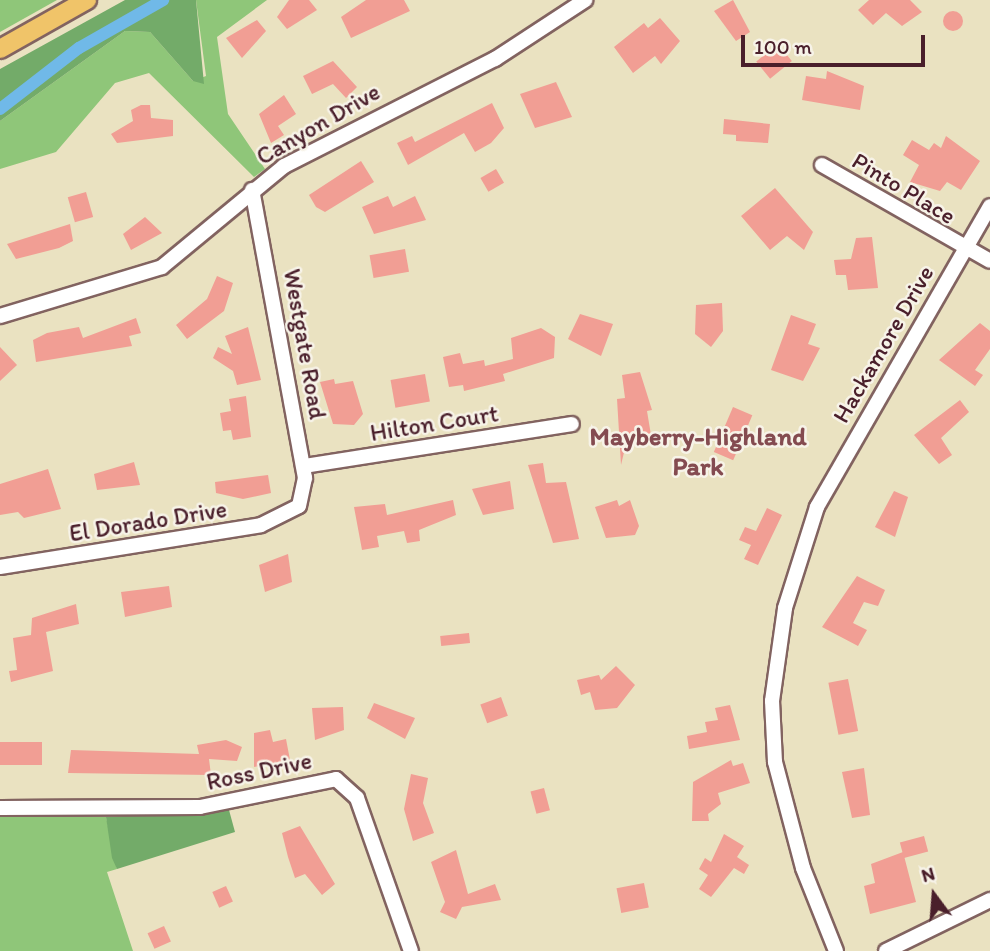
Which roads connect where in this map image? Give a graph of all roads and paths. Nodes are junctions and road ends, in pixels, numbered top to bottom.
1 (87, 0) edge
2 (585, 0) edge
3 (0, 49) edge
4 (822, 165) dead end
5 (252, 190) junction
6 (990, 205) edge
7 (964, 249) junction
8 (990, 261) edge
9 (0, 316) edge
10 (572, 424) dead end
11 (304, 466) junction
12 (299, 506) joint
13 (0, 567) edge
14 (0, 808) edge
15 (990, 900) edge
16 (411, 951) edge
17 (836, 951) edge
18 (886, 951) edge

1 - 3 main road
2 - 5 street, Canyon Drive
4 - 7 street, Pinto Place
5 - 9 street, Canyon Drive
5 - 11 street, Westgate Road
6 - 7 street, Hackamore Drive
7 - 8 street, Pinto Place
7 - 17 street, Hackamore Drive
10 - 11 street, Hilton Court
11 - 12 street, Westgate Road
12 - 13 street, El Dorado Drive
14 - 16 street, Ross Drive
15 - 18 street

